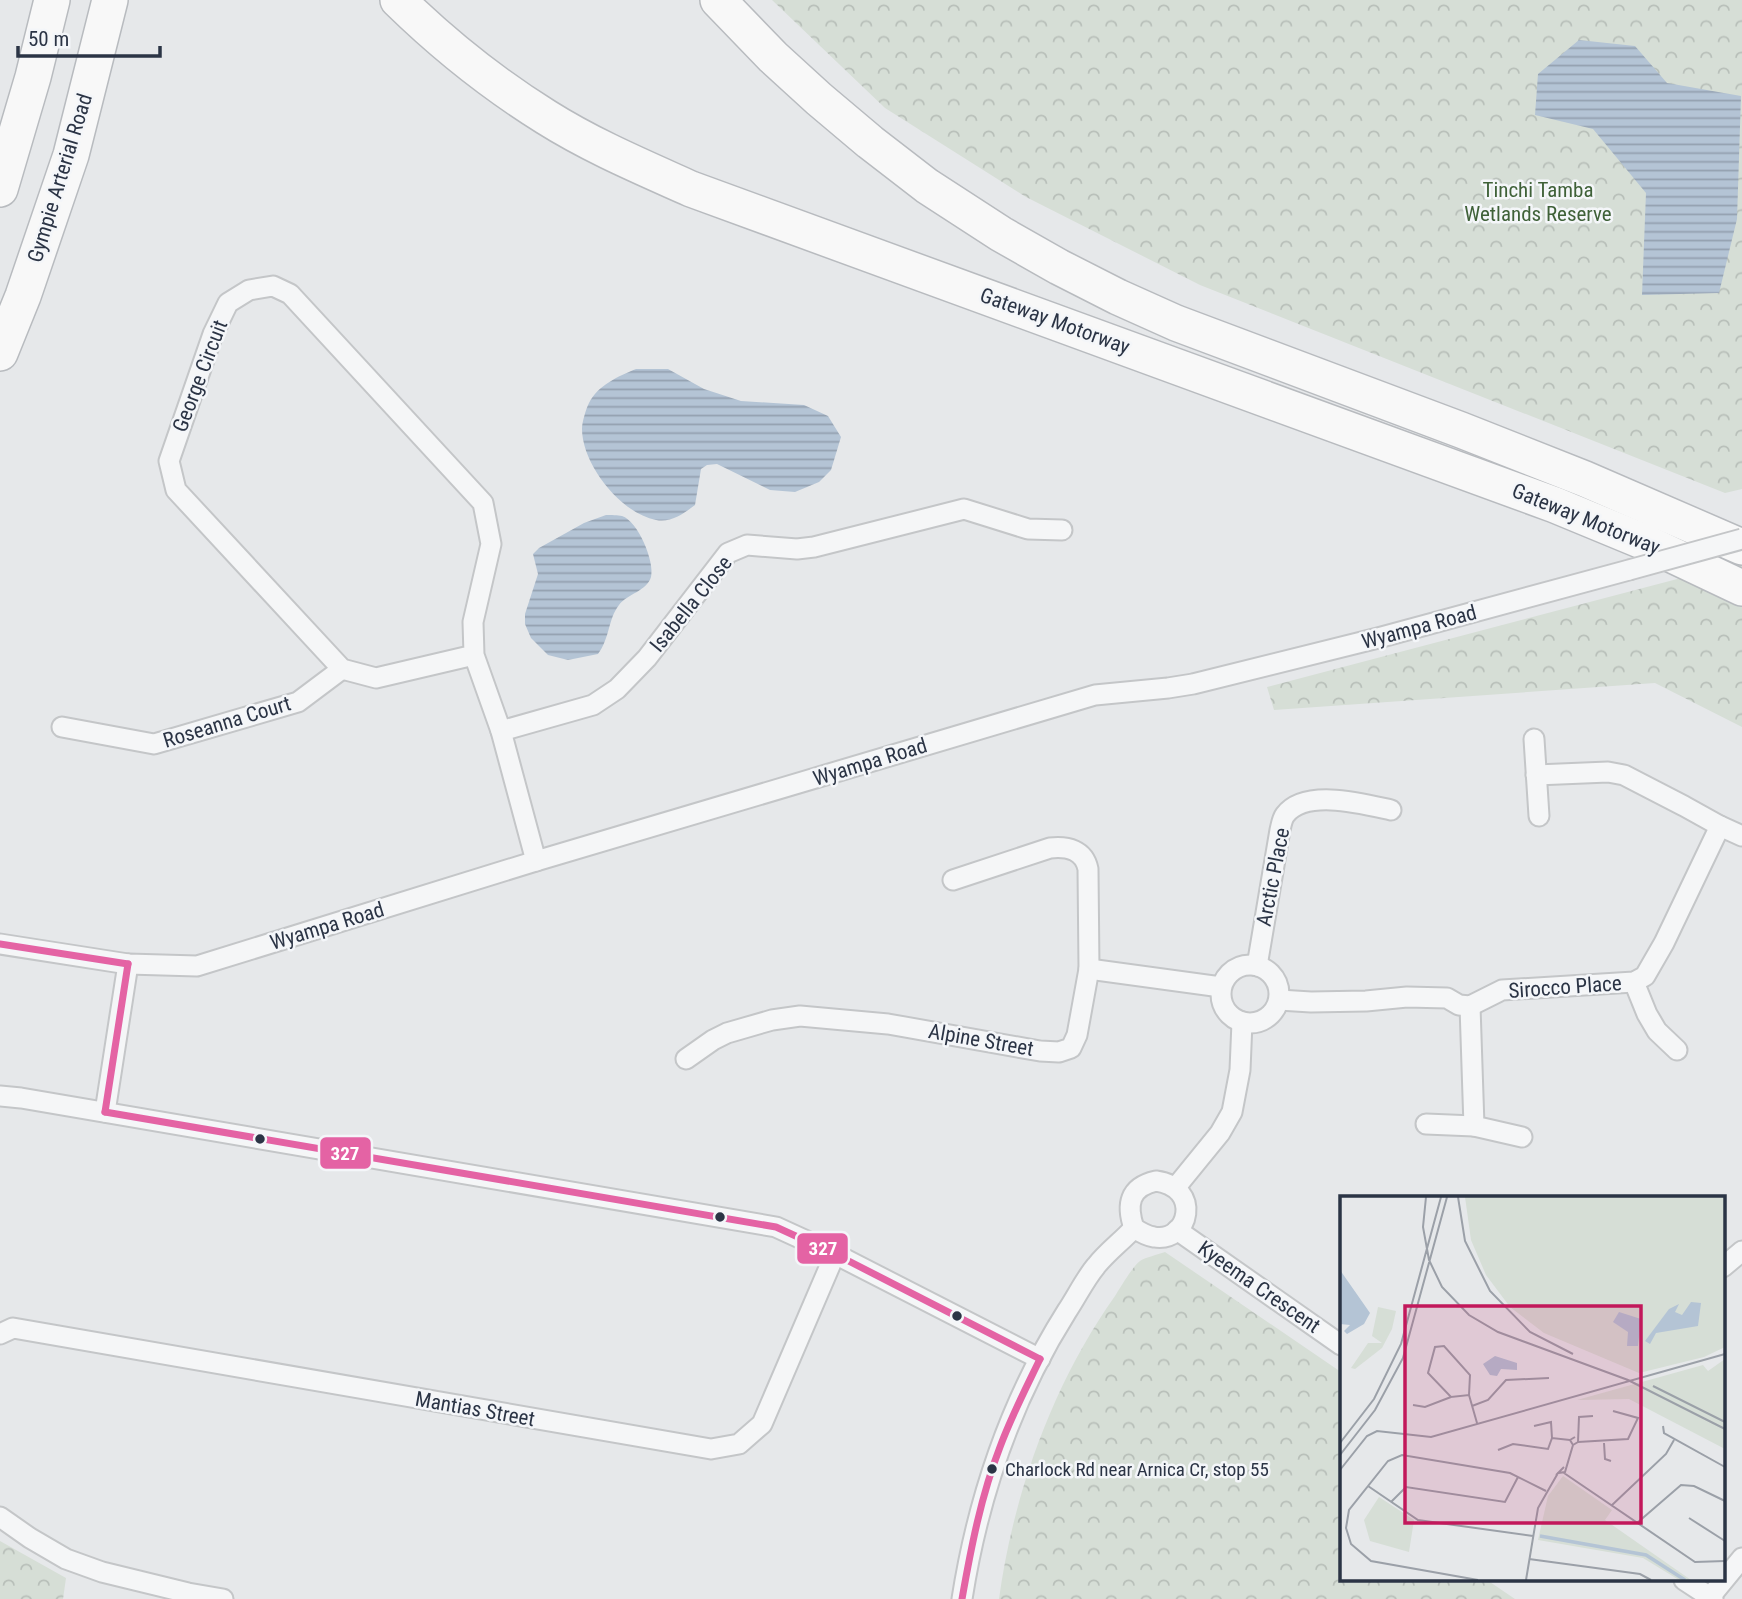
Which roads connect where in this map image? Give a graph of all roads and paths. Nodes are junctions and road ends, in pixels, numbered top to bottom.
1 (52, 0) edge
2 (110, 0) edge
3 (398, 0) edge
4 (718, 0) edge
5 (0, 189) edge
6 (0, 353) edge
7 (1062, 530) dead end
8 (1742, 539) edge
9 (1742, 547) edge
10 (1742, 588) edge
11 (474, 655) junction
12 (342, 669) junction
13 (62, 727) dead end
14 (501, 731) junction
15 (1534, 739) dead end
16 (1536, 775) junction
17 (1391, 810) dead end
18 (1539, 816) dead end
19 (1720, 826) junction
20 (1742, 836) edge
21 (536, 861) junction
22 (953, 880) dead end
23 (0, 944) edge
24 (128, 964) junction
25 (1257, 966) junction
26 (1088, 970) junction
27 (1634, 982) junction
28 (1221, 987) junction
29 (1279, 1000) junction
30 (1470, 1006) junction
31 (1242, 1022) junction
32 (1677, 1050) dead end
33 (686, 1059) dead end
34 (0, 1096) edge
35 (105, 1112) junction
36 (1426, 1124) dead end
37 (1474, 1126) junction
38 (1522, 1137) dead end
39 (1176, 1187) junction
40 (1134, 1228) junction
41 (1177, 1230) junction
42 (1742, 1251) edge
43 (835, 1254) junction
44 (1724, 1266) edge
45 (0, 1334) edge
46 (1340, 1344) edge
47 (1040, 1359) junction
48 (0, 1517) edge
49 (1742, 1558) edge
50 (1687, 1582) edge
51 (187, 1596) edge
52 (1712, 1598) edge
53 (223, 1599) edge
54 (962, 1599) edge

1 - 5 highway
2 - 6 highway, Gympie Arterial Road
3 - 10 highway, Gateway Motorway
4 - 9 highway, Gateway Motorway
7 - 14 street, Isabella Close
8 - 21 street, Wyampa Road, bridge
11 - 12 street
11 - 12 street, George Circuit
11 - 14 street, George Circuit
12 - 13 street, Roseanna Court
14 - 21 street, George Circuit
15 - 16 street
16 - 18 street
16 - 19 street
17 - 25 street, Arctic Place
19 - 20 street
19 - 27 street, Sirocco Place
21 - 24 street, Wyampa Road
22 - 26 street, Alpine Street
23 - 24 street, Wyampa Road
24 - 35 street
25 - 28 street
25 - 29 street
26 - 28 street
26 - 33 street, Alpine Street
27 - 30 street, Sirocco Place
27 - 32 street
28 - 31 street
29 - 30 street
29 - 31 street
30 - 37 street
31 - 39 street
34 - 35 street
35 - 43 street
36 - 37 street
37 - 38 street
39 - 40 street
39 - 41 street
40 - 41 street
40 - 47 street
41 - 46 street, Kyeema Crescent
42 - 44 street
43 - 45 street, Mantias Street
43 - 47 street
47 - 54 street
48 - 51 street
49 - 52 street
50 - 52 street
51 - 53 street

